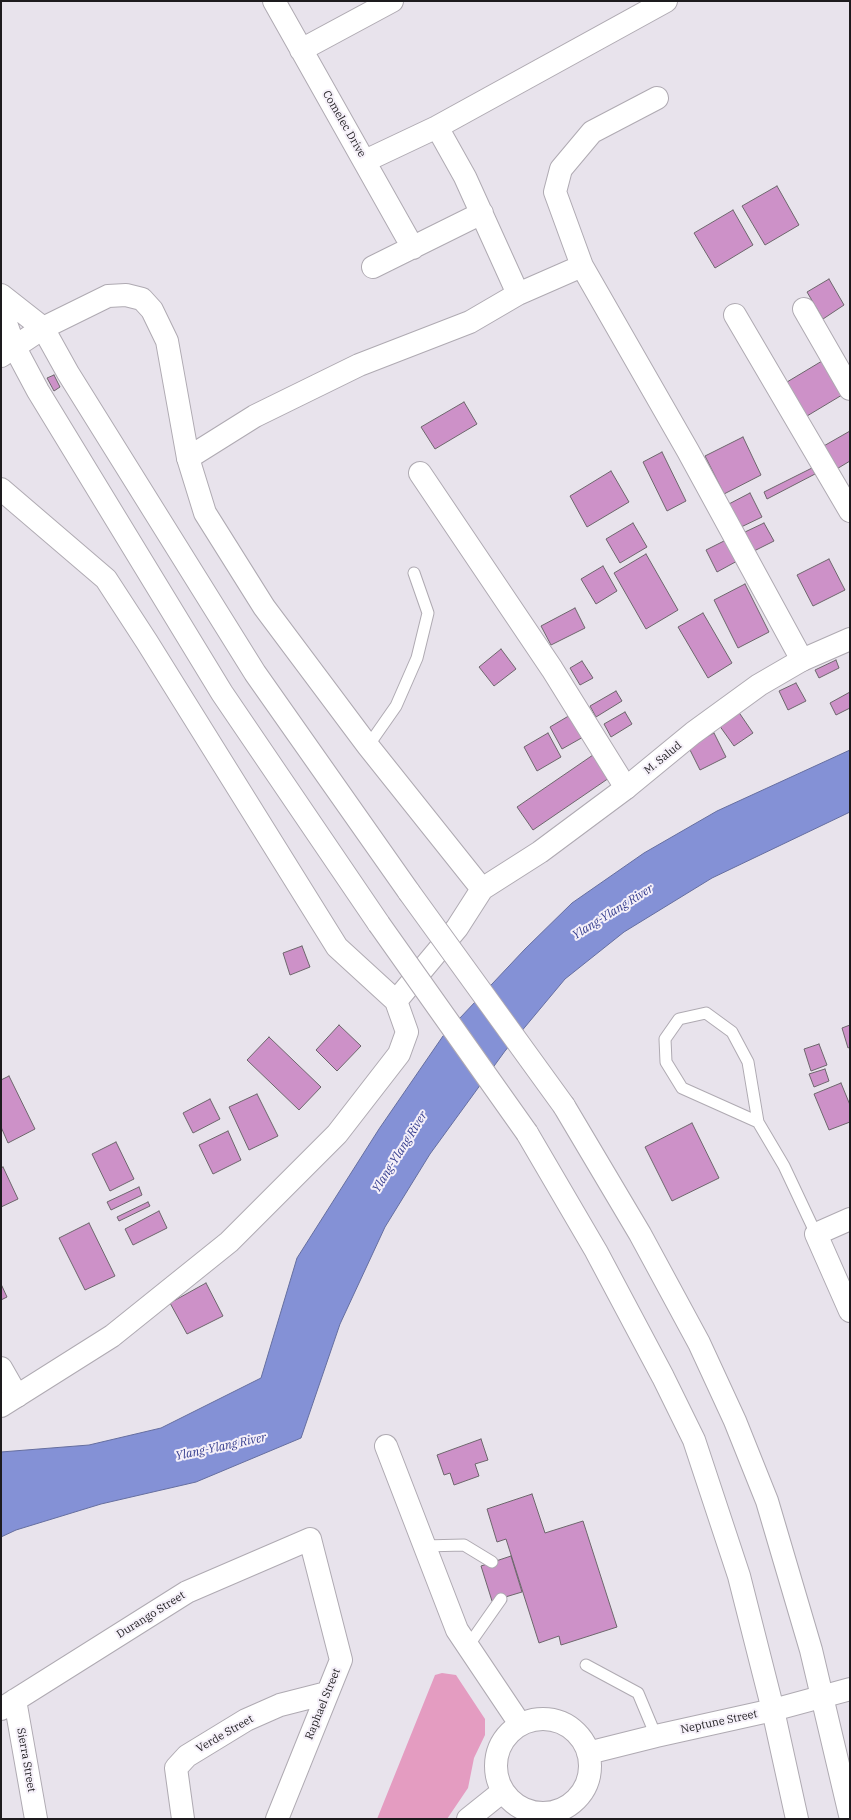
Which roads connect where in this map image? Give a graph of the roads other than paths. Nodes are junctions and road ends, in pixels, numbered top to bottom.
1 (274, 1) edge
2 (392, 1) edge
3 (666, 1) edge
4 (301, 50) junction
5 (656, 98) dead end
6 (437, 127) junction
7 (365, 162) junction
8 (482, 213) junction
9 (413, 248) junction
10 (582, 266) junction
11 (373, 267) dead end
12 (518, 294) junction
13 (1, 295) edge
14 (1, 309) edge
15 (804, 309) dead end
16 (735, 315) dead end
17 (43, 328) junction
18 (7, 351) edge
19 (850, 388) edge
20 (188, 458) junction
21 (420, 473) dead end
22 (1, 490) edge
23 (850, 510) edge
24 (414, 573) dead end
25 (850, 639) edge
26 (802, 660) junction
27 (368, 746) junction
28 (626, 788) junction
29 (482, 889) junction
30 (396, 1001) junction
31 (758, 1122) junction
32 (850, 1219) edge
33 (816, 1234) junction
34 (850, 1311) edge
35 (1, 1368) edge
36 (9, 1401) edge
37 (386, 1446) dead end
38 (310, 1539) joint
39 (424, 1546) junction
40 (492, 1562) dead end
41 (502, 1599) dead end
42 (468, 1646) junction
43 (586, 1665) dead end
44 (850, 1689) edge
45 (327, 1693) junction
46 (823, 1697) junction
47 (8, 1705) edge
48 (773, 1710) junction
49 (520, 1724) junction
50 (656, 1736) junction
51 (588, 1753) junction
52 (502, 1791) junction
53 (850, 1816) edge
54 (36, 1819) edge
55 (183, 1819) edge
56 (277, 1819) edge
57 (468, 1819) edge
58 (797, 1819) edge

1 - 4 street, Comelec Drive
2 - 4 street
3 - 6 street
4 - 7 street, Comelec Drive
5 - 10 street
6 - 7 street
6 - 8 street
7 - 9 street, Comelec Drive
8 - 9 street
8 - 12 street
9 - 11 street
10 - 12 street
10 - 26 street
12 - 20 street
13 - 17 street
14 - 18 street
15 - 19 street
16 - 23 street
17 - 18 street
17 - 20 street
17 - 46 street, bridge
18 - 48 street, bridge
20 - 27 street
21 - 28 street
22 - 30 street
24 - 27 lane
25 - 26 street, M. Salud
26 - 28 street, M. Salud
27 - 29 street
28 - 29 street, M. Salud
29 - 30 street
30 - 36 street
31 - 31 lane
31 - 33 lane
32 - 33 street
33 - 34 street
35 - 36 street
37 - 39 street
38 - 45 street, Raphael Street
38 - 47 street, Durango Street
39 - 40 lane
39 - 42 street
41 - 42 lane
42 - 49 street
43 - 50 lane
44 - 46 street, Neptune Street
45 - 55 street, Verde Street
45 - 56 street, Raphael Street
46 - 48 street, Neptune Street
46 - 53 street
47 - 54 street, Sierra Street
48 - 50 street, Neptune Street
48 - 58 street
49 - 51 street
49 - 52 street
50 - 51 street, Neptune Street
51 - 52 street
52 - 57 street

